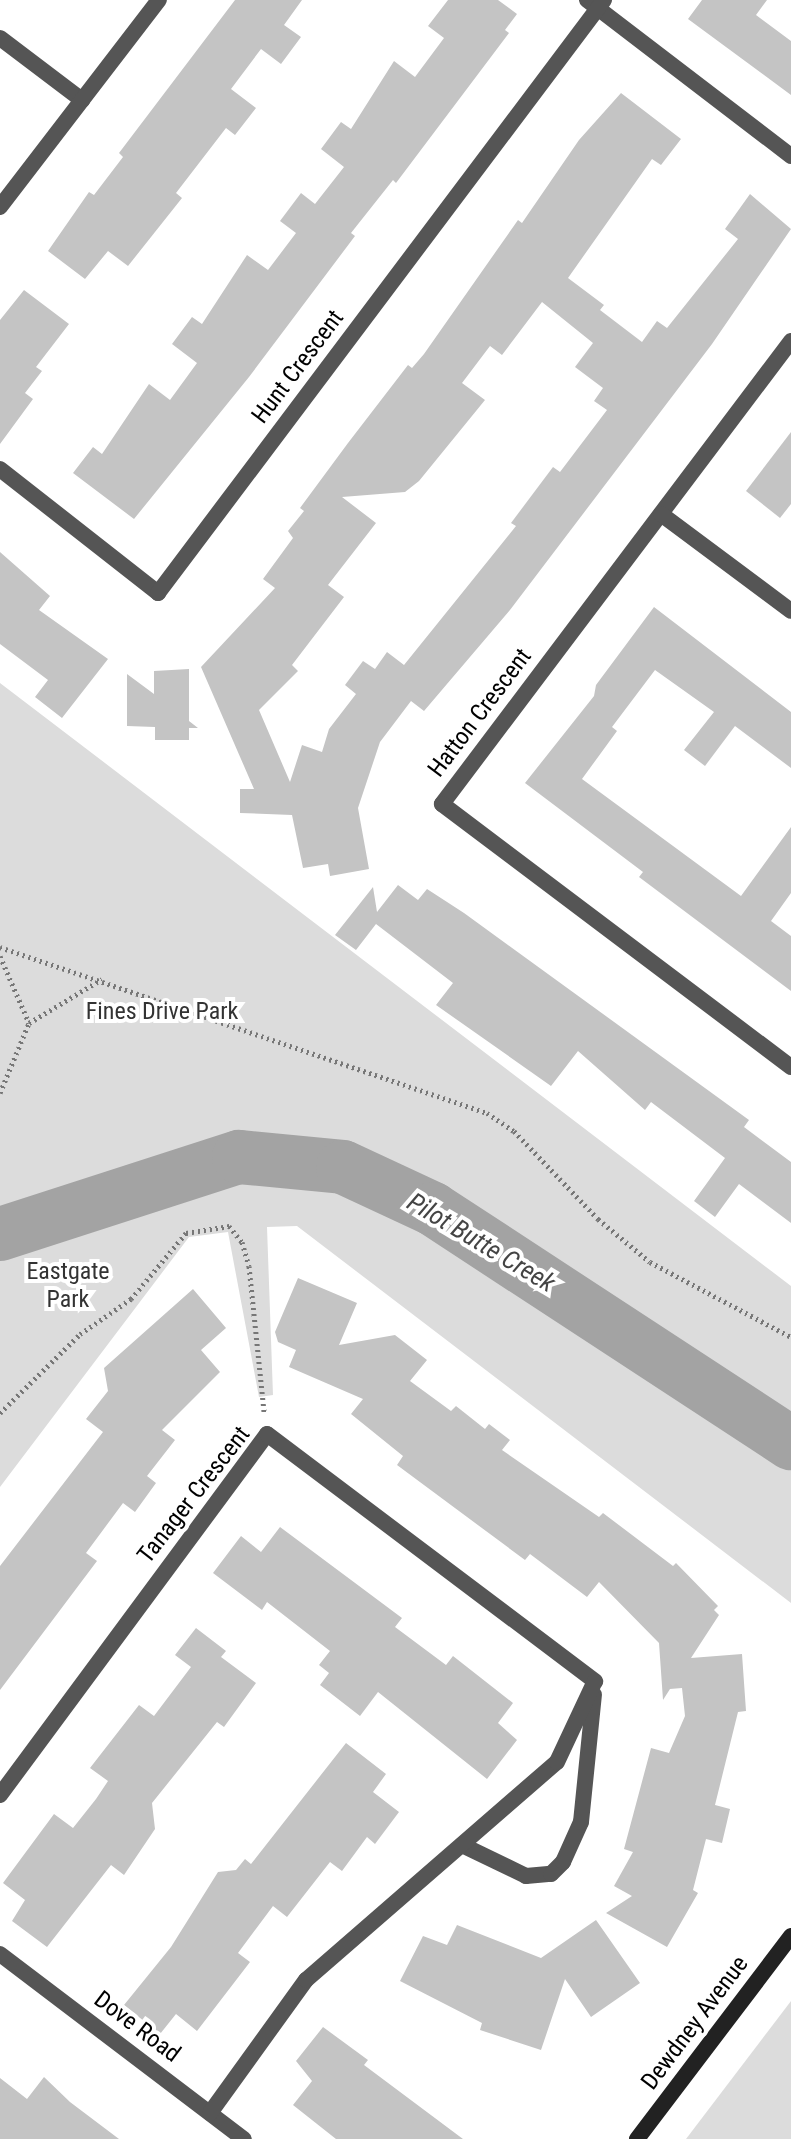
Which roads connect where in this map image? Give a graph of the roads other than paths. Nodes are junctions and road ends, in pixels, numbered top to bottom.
1 (159, 0) edge
2 (596, 3) edge
3 (0, 38) edge
4 (82, 100) junction
5 (791, 156) edge
6 (0, 207) edge
7 (791, 341) edge
8 (0, 469) edge
9 (661, 514) junction
10 (791, 611) edge
11 (791, 1067) edge
12 (595, 1681) junction
13 (0, 1795) edge
14 (462, 1845) junction
15 (791, 1936) edge
16 (0, 1954) edge
17 (210, 2113) junction
18 (244, 2139) edge
19 (637, 2139) edge

1 - 4 street
2 - 5 street
2 - 8 street, Hunt Crescent
3 - 4 street
4 - 6 street
7 - 9 street, Hatton Crescent
9 - 10 street
9 - 11 street, Hatton Crescent
12 - 13 street, Tanager Crescent
12 - 14 street
12 - 14 street
14 - 17 street
15 - 19 street, Dewdney Avenue
16 - 17 street, Dove Road
17 - 18 street, Dove Road

